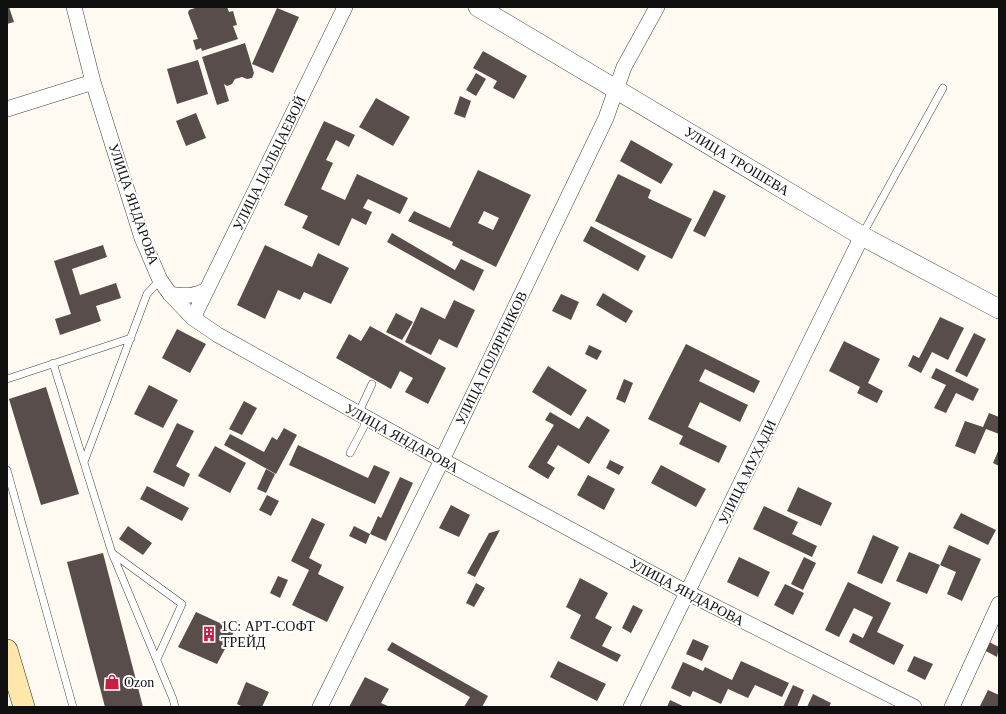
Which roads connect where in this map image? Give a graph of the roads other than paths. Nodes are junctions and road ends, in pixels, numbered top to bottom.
1 (74, 7) edge
2 (346, 7) edge
3 (478, 7) edge
4 (657, 7) edge
5 (93, 82) junction
6 (942, 88) dead end
7 (616, 89) junction
8 (7, 109) edge
9 (862, 236) junction
10 (160, 280) junction
11 (207, 290) junction
12 (170, 294) junction
13 (999, 309) edge
14 (194, 318) junction
15 (131, 338) junction
16 (53, 363) junction
17 (7, 379) edge
18 (372, 384) dead end
19 (363, 416) junction
20 (350, 453) dead end
21 (442, 460) junction
22 (84, 462) junction
23 (7, 470) edge
24 (112, 553) junction
25 (688, 593) junction
26 (999, 604) edge
27 (7, 650) edge
28 (157, 659) junction
29 (19, 706) edge
30 (74, 707) edge
31 (175, 707) edge
32 (320, 707) edge
33 (631, 707) edge
34 (914, 707) edge
35 (952, 707) edge

1 - 5 street, УЛИЦА ЯНДАРОВА
2 - 11 street, УЛИЦА ЦАЛЬЦАЕВОЙ
3 - 7 street, УЛИЦА ТРОШЕВА
4 - 7 street, УЛИЦА ПОЛЯРНИКОВ
5 - 8 street
5 - 10 street, УЛИЦА ЯНДАРОВА
6 - 9 lane
7 - 9 street, УЛИЦА ТРОШЕВА
7 - 21 street, УЛИЦА ПОЛЯРНИКОВ
9 - 13 street, УЛИЦА ТРОШЕВА
9 - 25 street, УЛИЦА МУХАДИ
10 - 12 street, УЛИЦА ЯНДАРОВА
10 - 15 lane
11 - 12 street
11 - 14 street, УЛИЦА ЦАЛЬЦАЕВОЙ
12 - 14 street, УЛИЦА ЯНДАРОВА
14 - 19 street, УЛИЦА ЯНДАРОВА
15 - 16 lane
15 - 22 lane
16 - 17 lane
16 - 22 lane
18 - 19 lane
19 - 20 lane
19 - 21 street, УЛИЦА ЯНДАРОВА
21 - 25 street, УЛИЦА ЯНДАРОВА
21 - 32 street, УЛИЦА ПОЛЯРНИКОВ
22 - 24 lane
23 - 30 lane
24 - 28 lane
24 - 28 lane
25 - 33 street, УЛИЦА МУХАДИ
25 - 34 street, УЛИЦА ЯНДАРОВА
26 - 35 street
27 - 29 main road
28 - 31 lane

